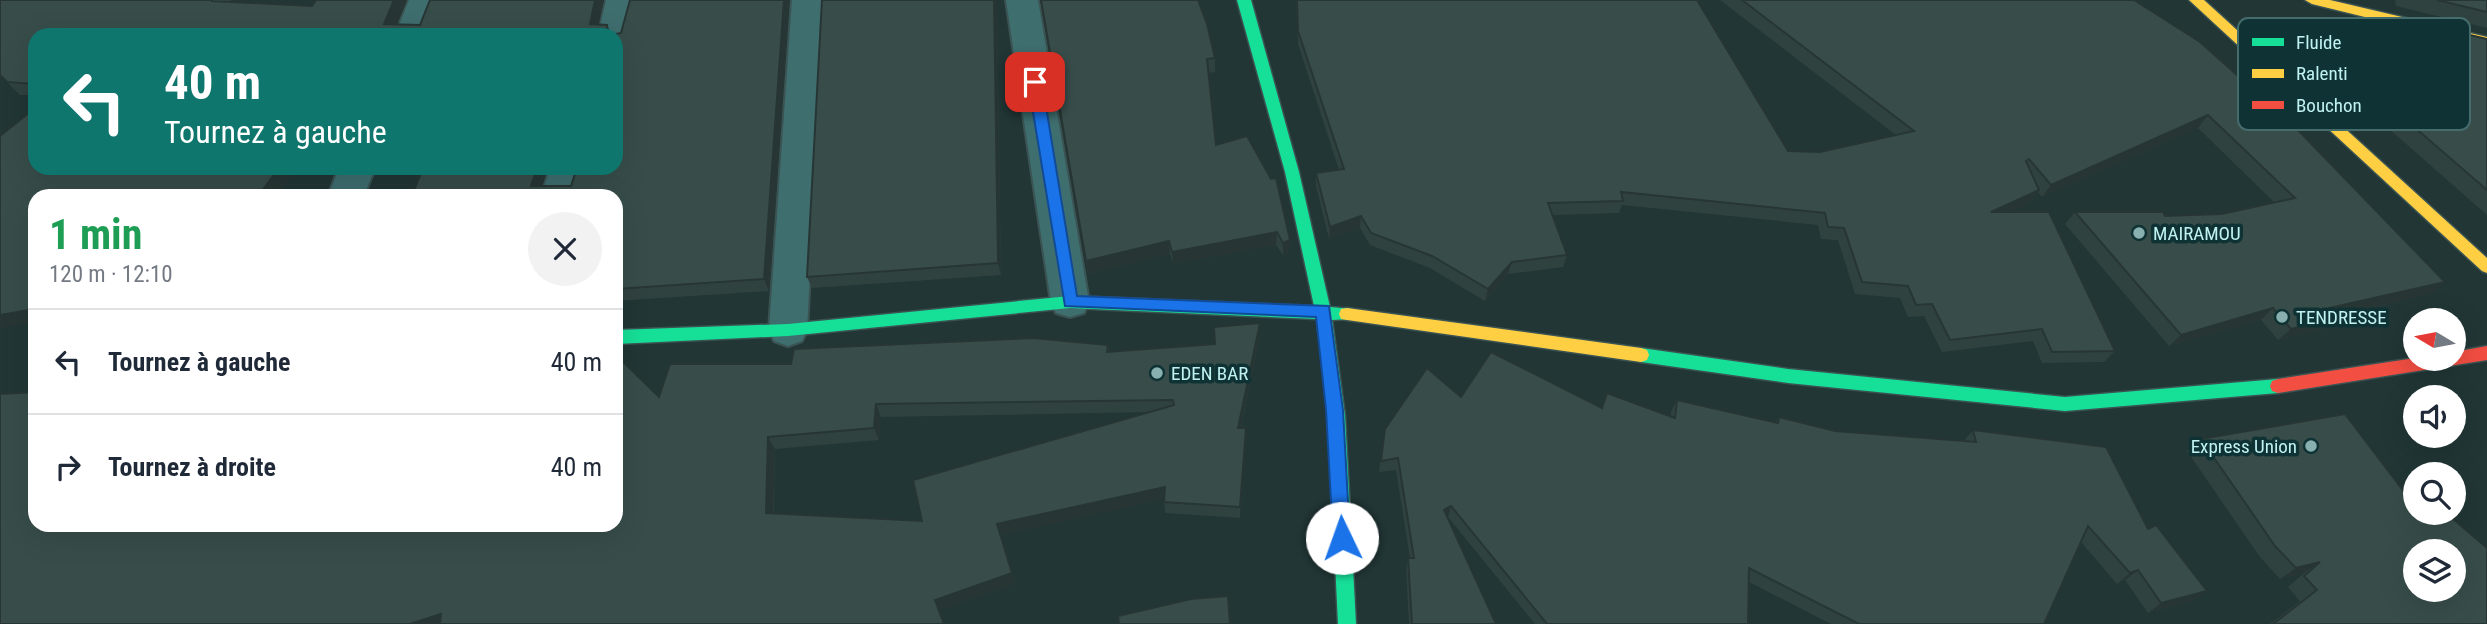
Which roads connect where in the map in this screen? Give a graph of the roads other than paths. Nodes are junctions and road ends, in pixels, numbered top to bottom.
1 (425, 0) edge
2 (622, 0) edge
3 (808, 0) edge
4 (1022, 0) edge
5 (1244, 0) edge
6 (2196, 0) edge
7 (2312, 0) edge
8 (2387, 18) edge
9 (414, 28) edge
10 (616, 28) edge
11 (2238, 39) edge
12 (2338, 130) edge
13 (2487, 267) edge
14 (1070, 302) junction
15 (1324, 311) junction
16 (788, 330) junction
17 (623, 337) edge
18 (2487, 353) edge
19 (1341, 621) edge

1 - 9 street
2 - 10 street
3 - 16 street
4 - 14 street
5 - 15 street
6 - 11 street
7 - 8 street
12 - 13 street
14 - 15 street
14 - 16 street
15 - 18 street
15 - 19 street
16 - 17 street

